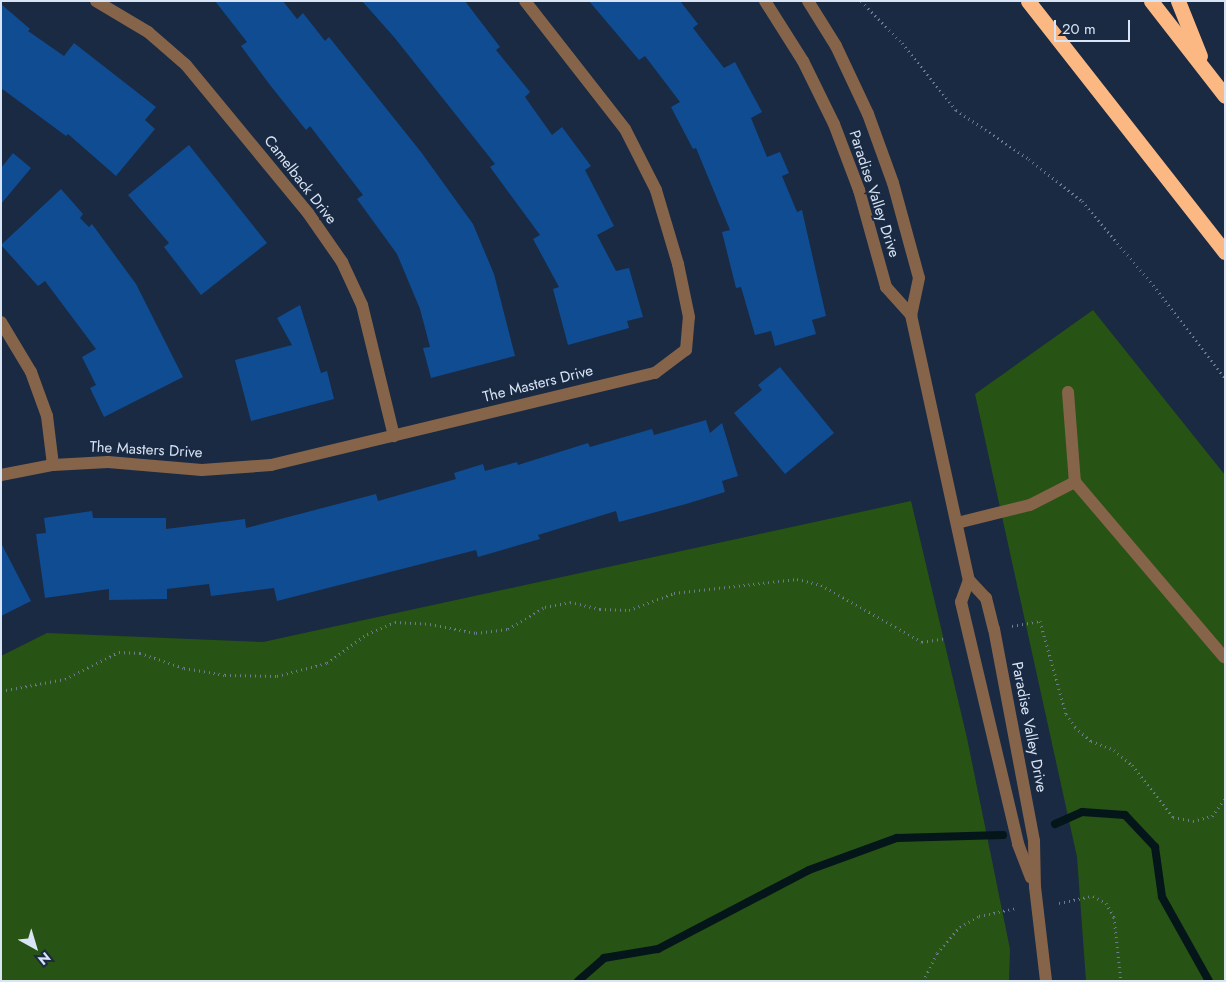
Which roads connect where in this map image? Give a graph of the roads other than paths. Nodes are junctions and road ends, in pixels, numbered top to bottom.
1 (96, 1) edge
2 (525, 1) edge
3 (765, 1) edge
4 (808, 1) edge
5 (1028, 1) edge
6 (1151, 1) edge
7 (1178, 1) edge
8 (1207, 73) junction
9 (1225, 96) edge
10 (1225, 252) edge
11 (911, 315) junction
12 (1, 322) edge
13 (1068, 392) dead end
14 (394, 436) junction
15 (53, 465) junction
16 (1, 474) edge
17 (1075, 482) junction
18 (957, 523) junction
19 (969, 580) junction
20 (1224, 657) edge
21 (1035, 887) junction
22 (1046, 981) edge

1 - 14 street, Camelback Drive
2 - 14 street, The Masters Drive
3 - 11 street, Paradise Valley Drive
4 - 11 street, Paradise Valley Drive
5 - 10 highway
6 - 8 highway
7 - 8 highway
8 - 9 highway
11 - 18 street, Paradise Valley Drive
12 - 15 street
13 - 17 street
14 - 15 street, The Masters Drive
15 - 16 street, The Masters Drive
17 - 18 street
17 - 20 street
18 - 19 street, Paradise Valley Drive
19 - 21 street, Paradise Valley Drive
19 - 21 street, Paradise Valley Drive
21 - 22 street, Paradise Valley Drive

